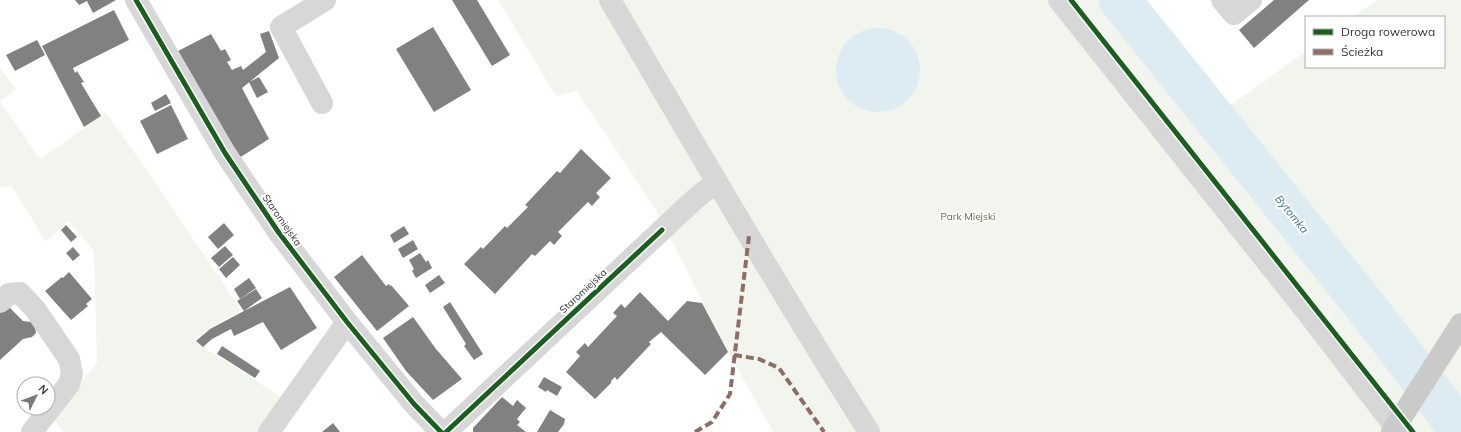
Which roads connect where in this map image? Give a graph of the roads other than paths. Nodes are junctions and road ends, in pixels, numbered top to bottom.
1 (136, 0) edge
2 (325, 0) edge
3 (610, 0) edge
4 (1059, 0) edge
5 (1222, 0) edge
6 (1250, 0) edge
7 (322, 103) dead end
8 (716, 182) junction
9 (0, 302) edge
10 (347, 322) junction
11 (1461, 324) edge
12 (32, 432) edge
13 (269, 432) edge
14 (441, 432) edge
15 (446, 432) edge
16 (870, 432) edge
17 (1392, 432) edge
18 (1399, 432) edge

1 - 10 street, Staromiejska
2 - 7 street
3 - 8 street
4 - 18 street
5 - 6 street
8 - 15 street, Staromiejska
8 - 16 street
9 - 12 street
10 - 13 street
10 - 14 street, Staromiejska
11 - 17 main road, bridge

